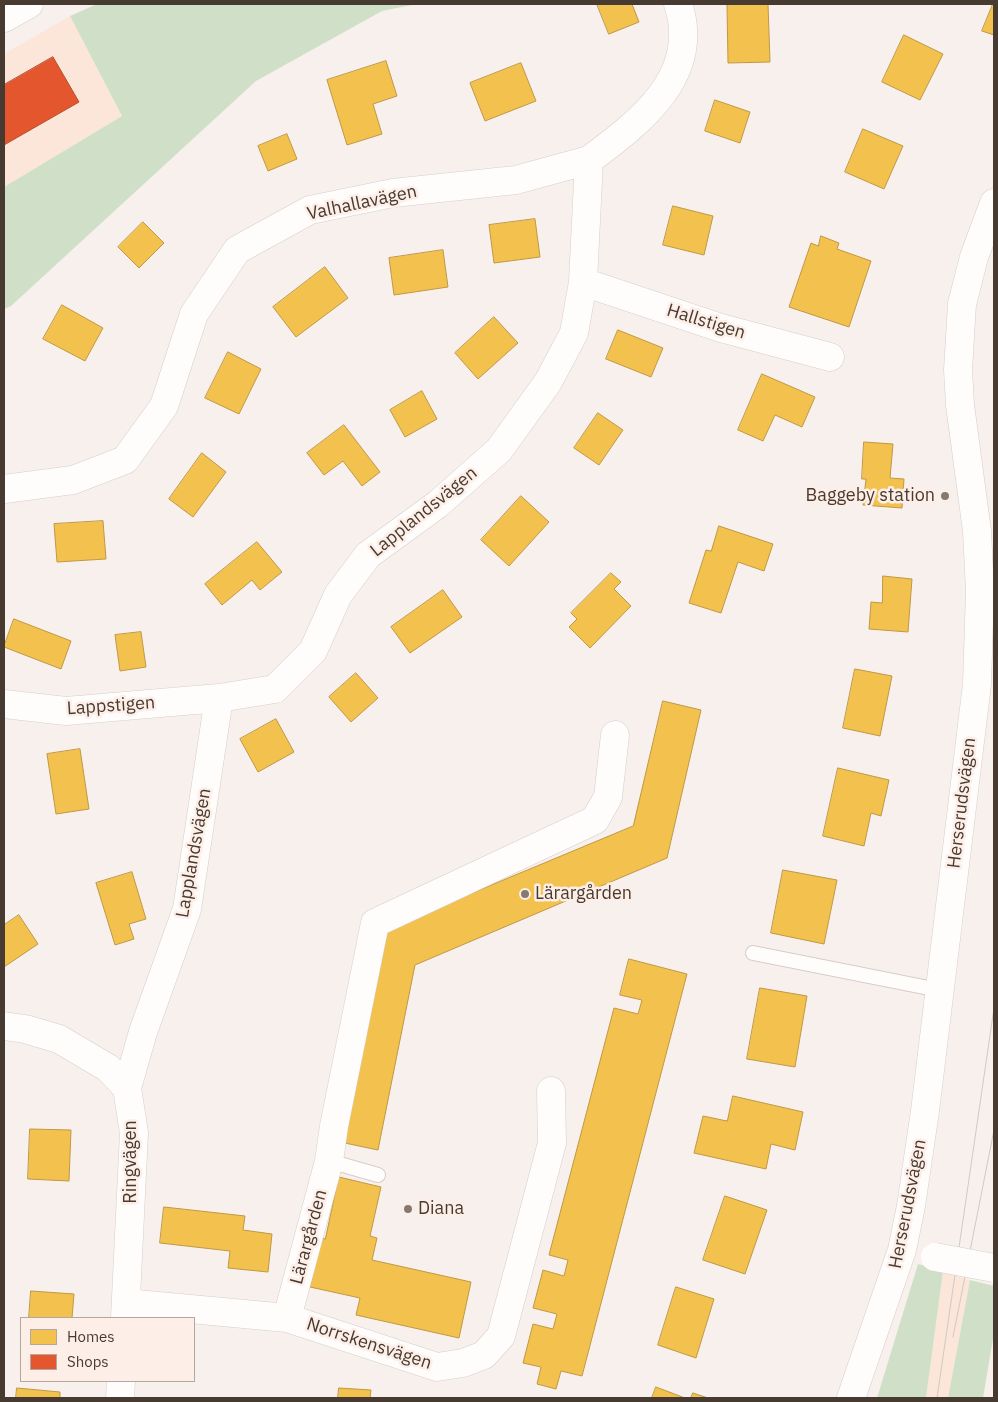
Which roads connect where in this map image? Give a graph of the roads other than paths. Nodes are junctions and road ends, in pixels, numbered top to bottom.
1 (29, 4) edge
2 (678, 4) edge
3 (4, 18) edge
4 (589, 160) junction
5 (994, 203) edge
6 (583, 282) junction
7 (830, 358) dead end
8 (4, 489) edge
9 (218, 698) junction
10 (4, 704) edge
11 (615, 734) dead end
12 (753, 953) dead end
13 (939, 990) junction
14 (4, 1026) edge
15 (128, 1088) junction
16 (551, 1092) dead end
17 (329, 1161) junction
18 (378, 1175) dead end
19 (902, 1250) junction
20 (994, 1268) edge
21 (126, 1310) edge
22 (287, 1318) junction
23 (121, 1382) edge
24 (120, 1398) edge
25 (851, 1398) edge

1 - 3 street
2 - 4 street
4 - 6 street, Lapplandsvägen
4 - 8 street, Valhallavägen
5 - 13 street, Herserudsvägen
6 - 7 street, Hallstigen
6 - 9 street, Lapplandsvägen
9 - 10 street, Lappstigen
9 - 15 street, Lapplandsvägen
11 - 17 street, Lärargården
12 - 13 lane
13 - 19 street, Herserudsvägen
14 - 15 street
15 - 21 street, Ringvägen
16 - 22 street, Norrskensvägen
17 - 18 lane
17 - 22 street, Lärargården
19 - 20 street, bridge
19 - 25 street, Herserudsvägen
21 - 22 street, Norrskensvägen
23 - 24 street

